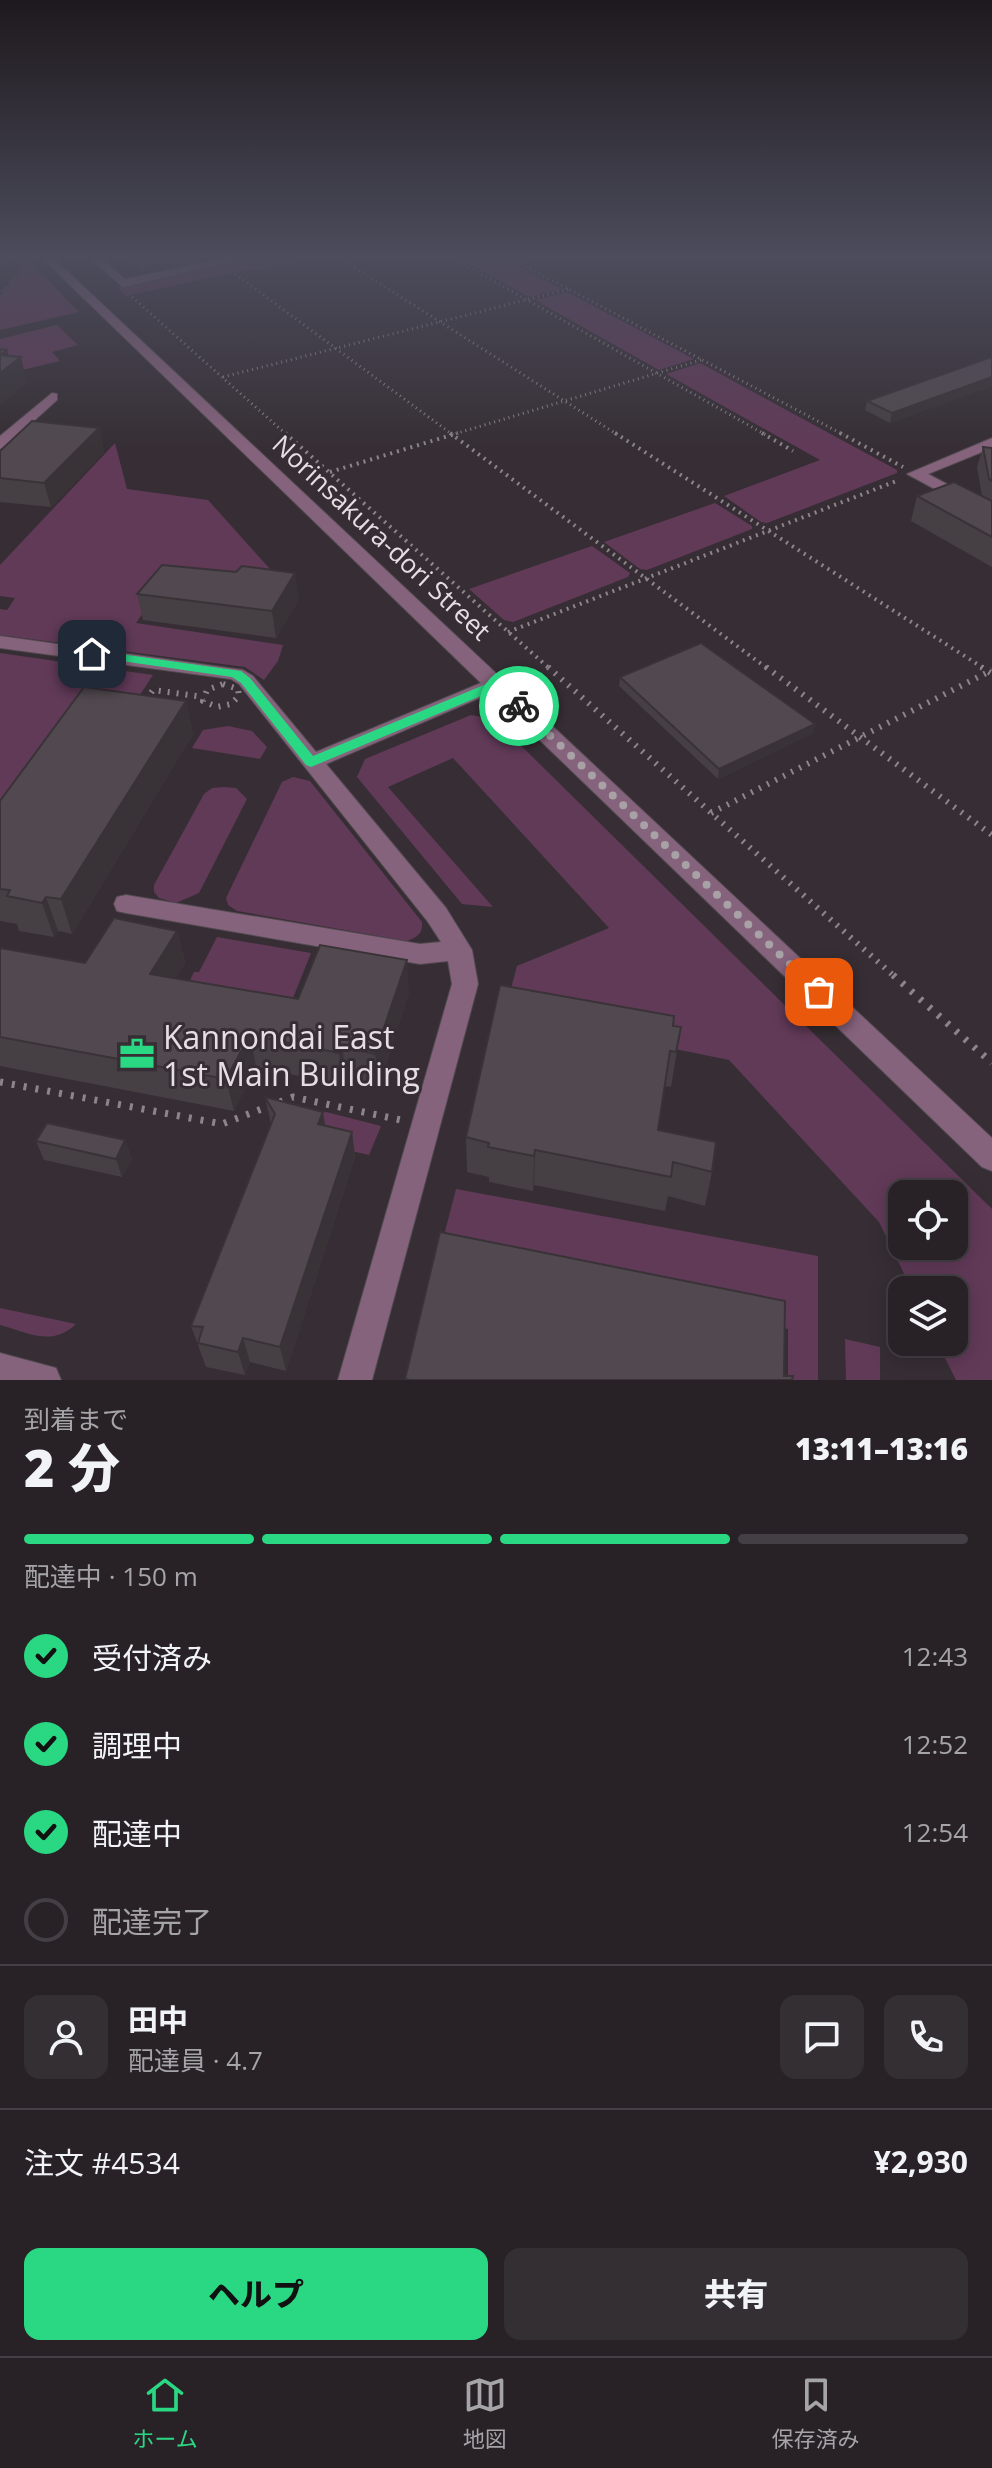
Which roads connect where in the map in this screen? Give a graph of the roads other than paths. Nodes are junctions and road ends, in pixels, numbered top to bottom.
1 (114, 321) edge
2 (52, 397) dead end
3 (992, 443) edge
4 (0, 444) edge
5 (992, 515) edge
6 (0, 642) edge
7 (496, 684) junction
8 (311, 762) junction
9 (126, 904) dead end
10 (459, 950) junction
11 (992, 1157) edge
12 (0, 1370) edge
13 (44, 1380) edge
14 (355, 1380) edge

1 - 7 street, Norinsakura-dori Street
2 - 4 street
3 - 5 street
6 - 8 street
7 - 8 street
7 - 11 street, Norinsakura-dori Street
8 - 10 street
9 - 10 street
10 - 14 street
12 - 13 street

